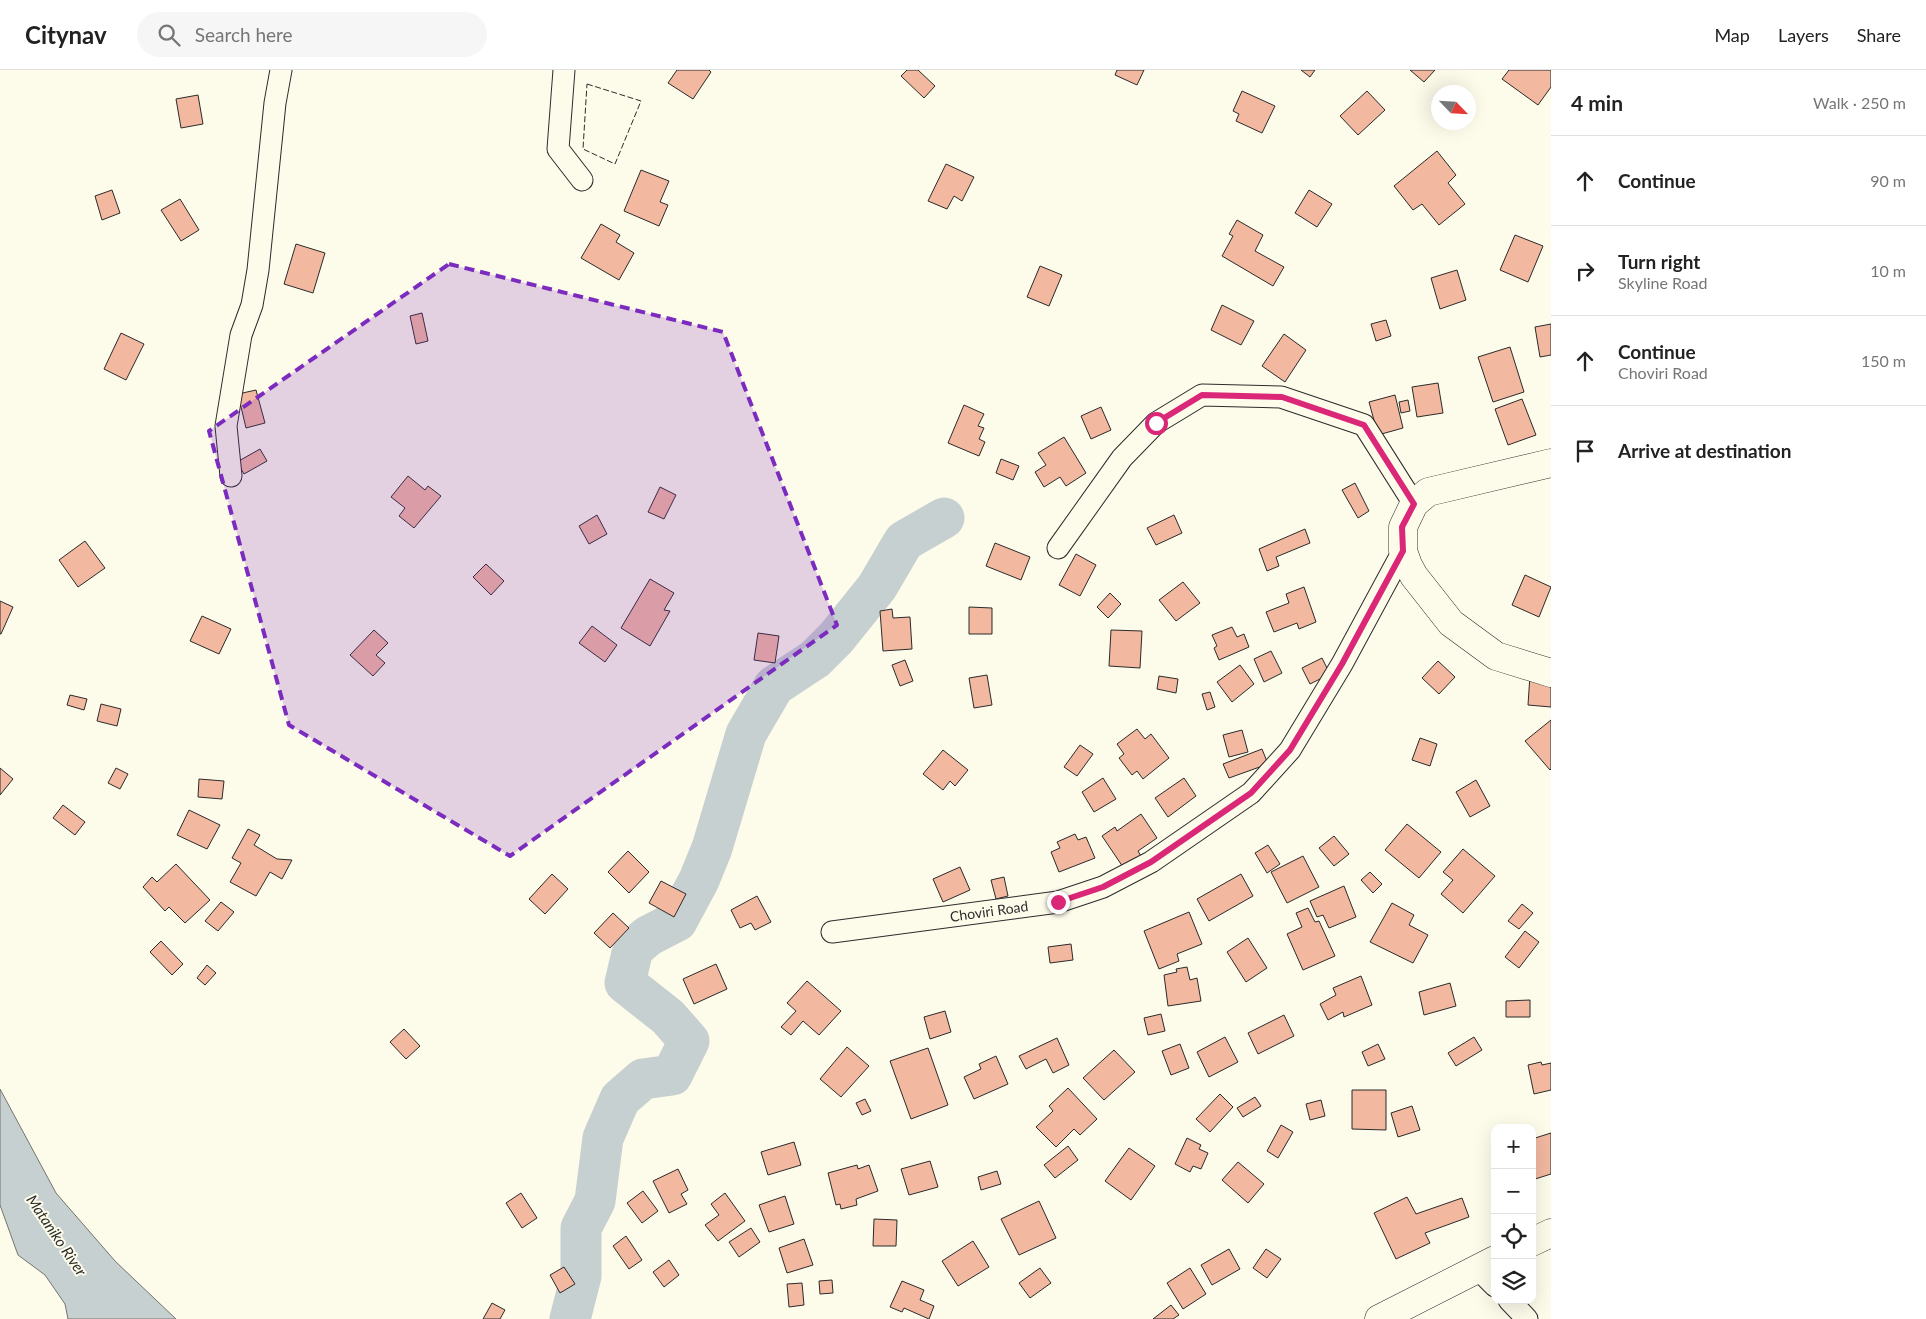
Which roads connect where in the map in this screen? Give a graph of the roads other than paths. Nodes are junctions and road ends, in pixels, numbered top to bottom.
1 (281, 70) edge
2 (564, 70) edge
3 (582, 180) dead end
4 (1551, 463) edge
5 (231, 476) dead end
6 (1414, 504) junction
7 (1058, 548) dead end
8 (1403, 551) junction
9 (1551, 674) edge
10 (832, 932) dead end
11 (1551, 1233) edge
12 (1536, 1240) edge
13 (1489, 1271) edge
14 (1512, 1304) edge
15 (1379, 1319) edge
16 (1527, 1319) edge

1 - 5 street
2 - 3 street
4 - 6 street
6 - 7 street
6 - 8 street
8 - 9 street
8 - 10 street, Choviri Road
11 - 12 street
13 - 15 street
14 - 16 street

